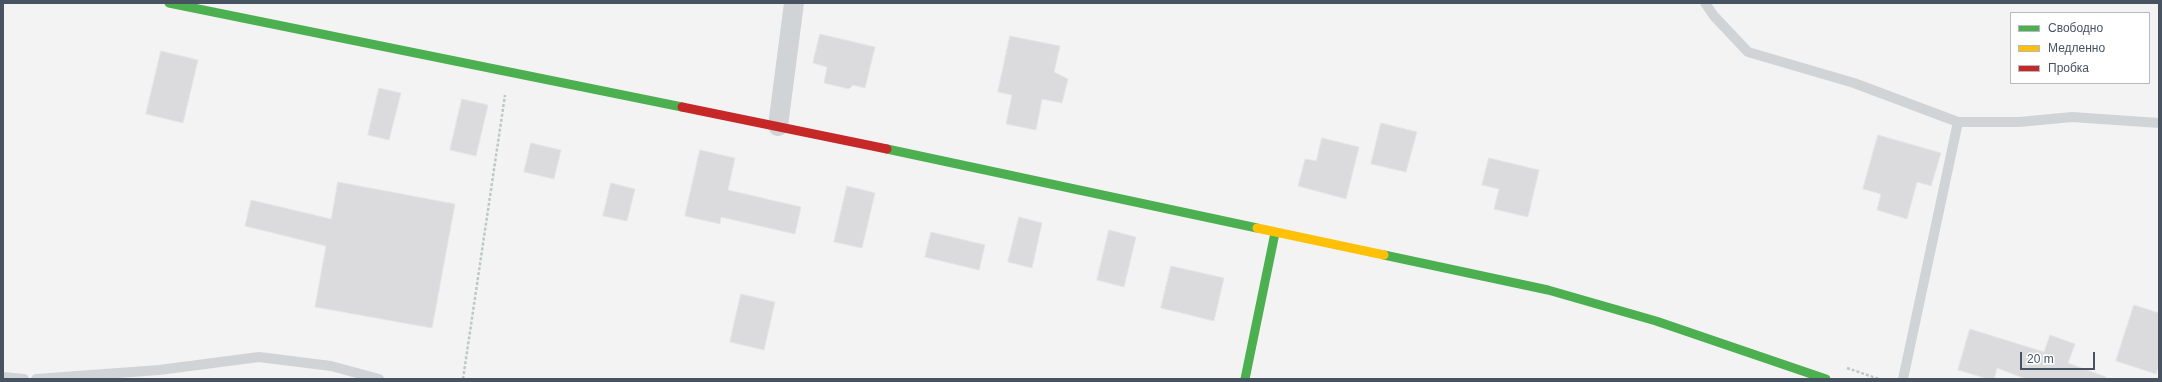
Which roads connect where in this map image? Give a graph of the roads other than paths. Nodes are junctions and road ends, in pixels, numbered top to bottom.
1 (169, 3) edge
2 (794, 3) edge
3 (1706, 3) edge
4 (1958, 122) junction
5 (2159, 123) edge
6 (778, 126) junction
7 (1276, 233) junction
8 (3, 377) edge
9 (24, 379) edge
10 (36, 379) edge
11 (379, 379) edge
12 (1245, 379) edge
13 (1826, 379) edge
14 (1903, 379) edge

1 - 6 main road
2 - 6 street
3 - 4 lane
4 - 5 lane
4 - 14 lane
6 - 7 main road
7 - 12 main road
7 - 13 main road
8 - 9 lane
10 - 11 lane

